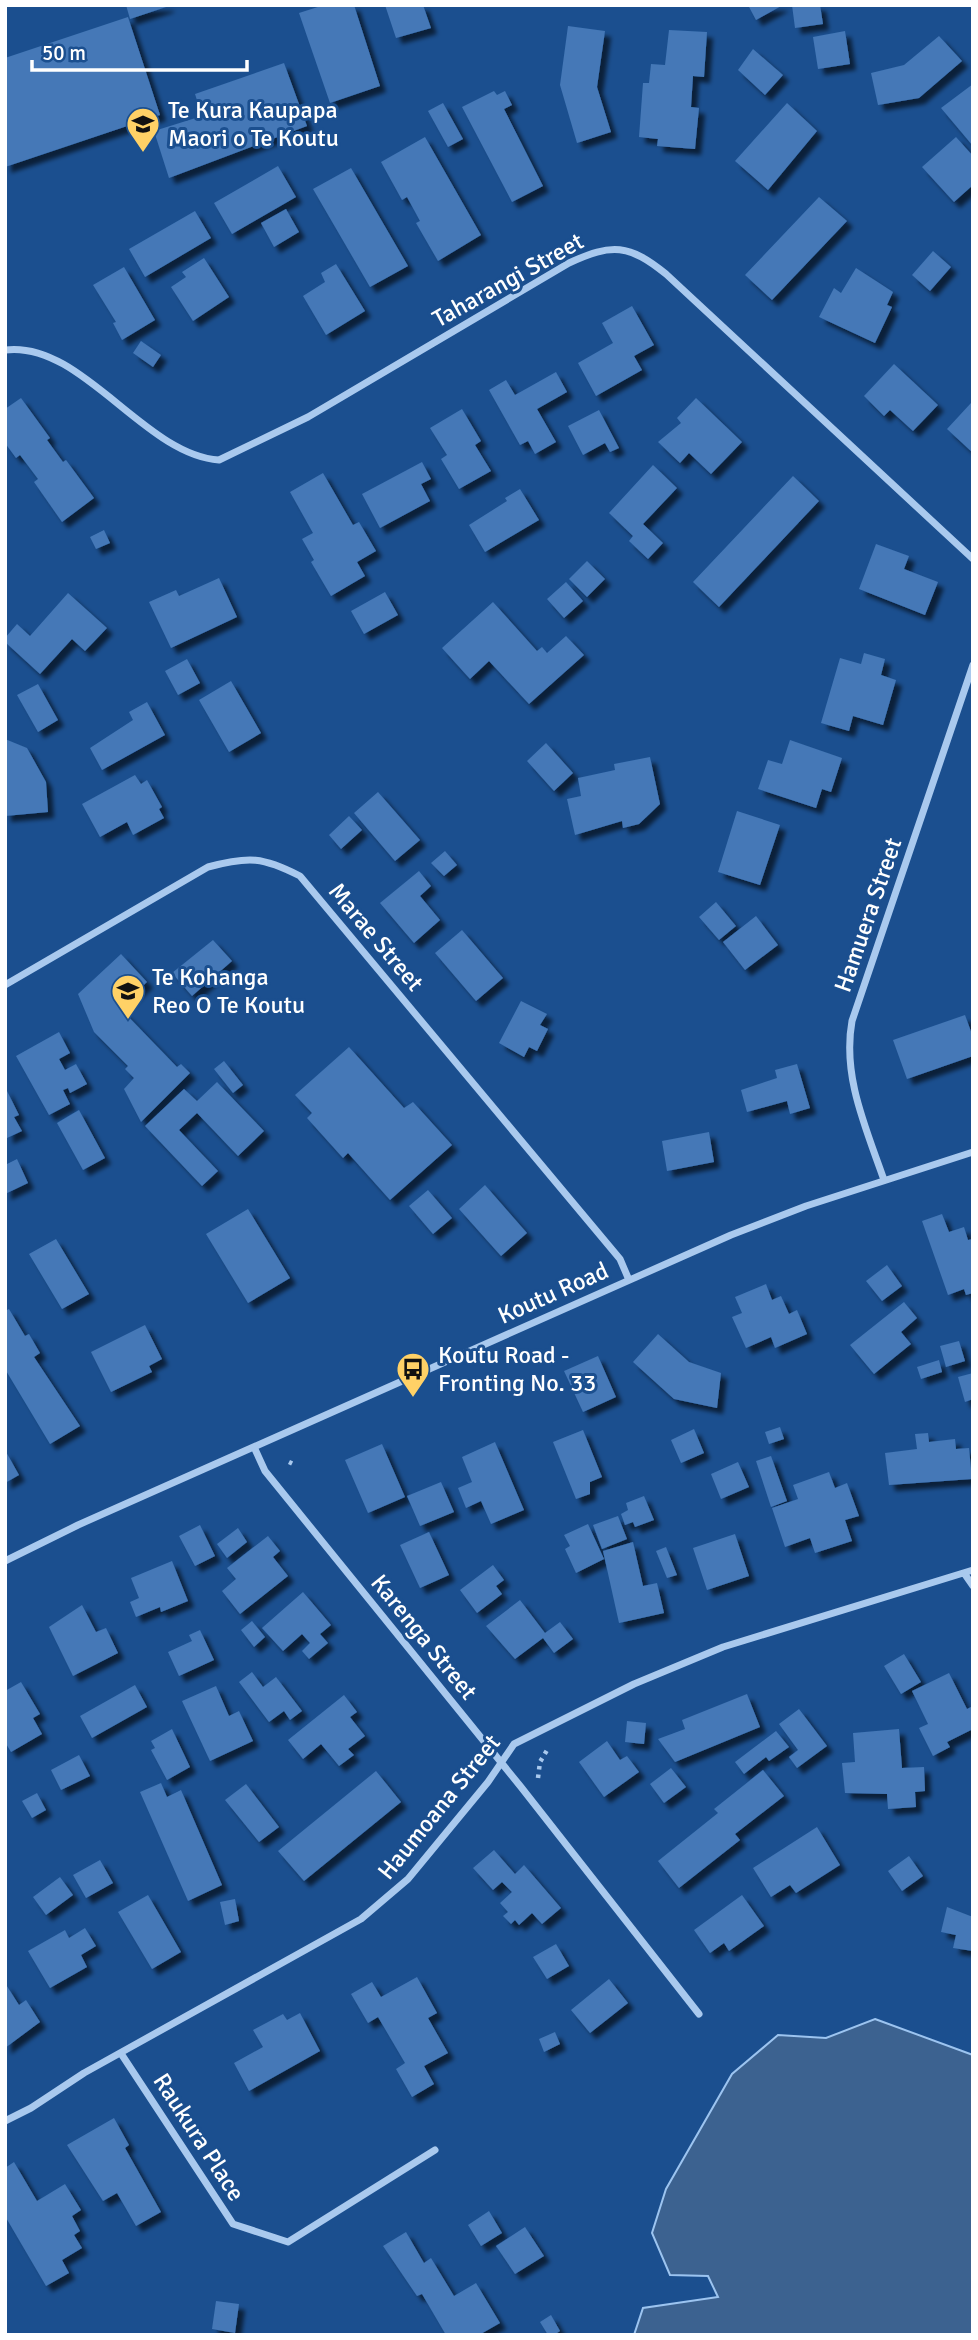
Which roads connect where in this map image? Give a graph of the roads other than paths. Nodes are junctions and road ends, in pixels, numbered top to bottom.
1 (5, 349) edge
2 (973, 559) edge
3 (973, 665) edge
4 (5, 985) edge
5 (973, 1152) edge
6 (884, 1180) junction
7 (629, 1280) junction
8 (254, 1447) junction
9 (5, 1561) edge
10 (973, 1570) edge
11 (964, 1573) junction
12 (973, 1586) edge
13 (501, 1763) junction
14 (699, 2014) dead end
15 (122, 2054) junction
16 (5, 2121) edge
17 (435, 2150) dead end

1 - 2 street, Taharangi Street
3 - 6 street, Hamuera Street
4 - 7 street, Marae Street
5 - 6 street, Koutu Road
6 - 7 street, Koutu Road
7 - 8 street, Koutu Road
8 - 9 street, Koutu Road
8 - 13 street, Karenga Street
10 - 11 street, Haumoana Street
11 - 12 street
11 - 13 street, Haumoana Street
13 - 14 street, Karenga Street
13 - 15 street, Haumoana Street
15 - 16 street, Haumoana Street
15 - 17 street, Raukura Place

